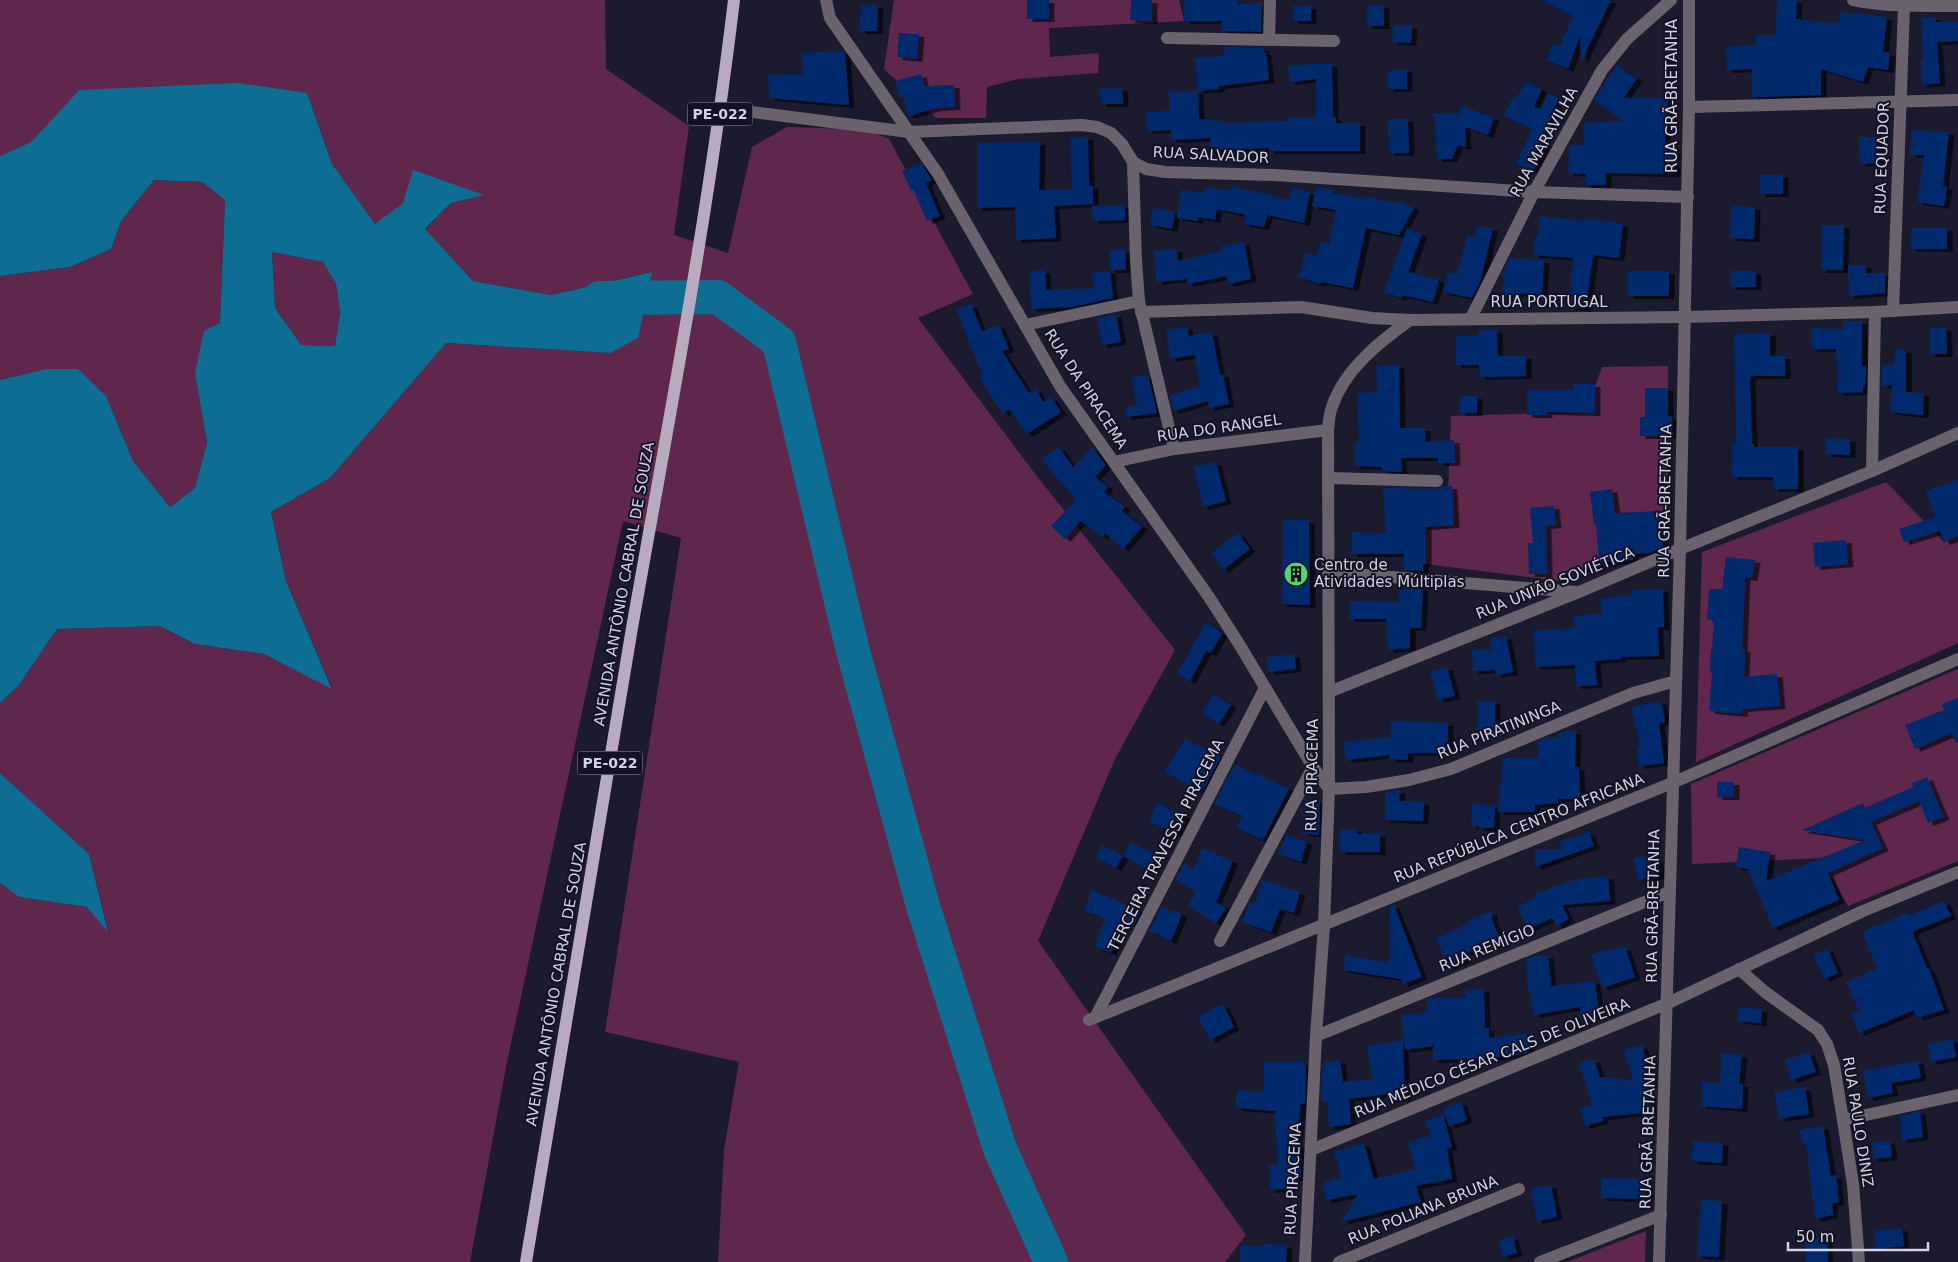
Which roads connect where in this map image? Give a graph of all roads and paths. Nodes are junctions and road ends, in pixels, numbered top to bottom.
1 (734, 0) edge
2 (826, 0) edge
3 (1270, 0) edge
4 (1671, 0) edge
5 (1689, 0) edge
6 (1852, 0) edge
7 (1913, 5) edge
8 (1958, 6) edge
9 (1167, 38) dead end
10 (1269, 38) junction
11 (1334, 41) dead end
12 (1958, 100) edge
13 (1900, 102) junction
14 (1689, 107) junction
15 (721, 108) junction
16 (909, 132) junction
17 (1133, 162) junction
18 (1534, 192) junction
19 (1688, 197) junction
20 (1140, 307) junction
21 (1958, 307) edge
22 (1892, 311) junction
23 (1875, 312) junction
24 (1685, 317) junction
25 (1471, 318) junction
26 (1410, 320) junction
27 (1025, 324) junction
28 (1328, 430) junction
29 (1958, 433) edge
30 (1174, 449) junction
31 (1114, 462) junction
32 (1872, 471) junction
33 (1329, 478) junction
34 (1437, 481) dead end
35 (1680, 549) junction
36 (1330, 572) junction
37 (1579, 592) junction
38 (1958, 659) edge
39 (1676, 681) junction
40 (1265, 688) junction
41 (1329, 692) junction
42 (1313, 766) junction
43 (1672, 783) junction
44 (1329, 789) junction
45 (1958, 872) edge
46 (1669, 892) junction
47 (1324, 925) junction
48 (1220, 941) dead end
49 (1739, 969) junction
50 (1668, 1003) junction
51 (1092, 1018) joint
52 (1316, 1036) junction
53 (1958, 1095) edge
54 (1843, 1120) junction
55 (1311, 1150) junction
56 (1519, 1189) dead end
57 (1661, 1215) junction
58 (526, 1262) edge
59 (1306, 1262) edge
60 (1339, 1262) edge
61 (1540, 1262) edge
62 (1659, 1262) edge
63 (1859, 1262) edge

1 - 15 main road, AVENIDA ANTÔNIO CABRAL DE SOUZA / PE-022
2 - 16 street, RUA DA PIRACEMA
3 - 10 street
4 - 18 street, RUA MARAVILHA
5 - 14 street, RUA GRÃ-BRETANHA
6 - 7 street
7 - 8 street
7 - 13 street, RUA EQUADOR
9 - 10 street
10 - 11 street
12 - 13 street
13 - 14 street
13 - 22 street, RUA EQUADOR
14 - 19 street, RUA GRÃ-BRETANHA
15 - 16 street, RUA SALVADOR
15 - 58 main road, AVENIDA ANTÔNIO CABRAL DE SOUZA / PE-022
16 - 17 street, RUA SALVADOR
16 - 27 street, RUA DA PIRACEMA
17 - 18 street, RUA SALVADOR
17 - 20 street
18 - 19 street, RUA SALVADOR
18 - 25 street, RUA MARAVILHA
19 - 24 street, RUA GRÃ-BRETANHA
20 - 26 street, RUA PORTUGAL
20 - 27 street, RUA PORTUGAL
20 - 30 street
21 - 22 street, RUA PORTUGAL
22 - 23 street, RUA PORTUGAL
23 - 24 street, RUA PORTUGAL
23 - 32 street
24 - 25 street, RUA PORTUGAL
24 - 35 street, RUA GRÃ-BRETANHA
25 - 26 street, RUA PORTUGAL
26 - 28 street, RUA PIRACEMA
27 - 31 street, RUA DA PIRACEMA
28 - 30 street, RUA DO RANGEL
28 - 33 street, RUA PIRACEMA
29 - 32 street, RUA UNIÃO SOVIÉTICA
30 - 31 street, RUA DO RANGEL
31 - 40 street, RUA DA PIRACEMA
32 - 35 street, RUA UNIÃO SOVIÉTICA
33 - 34 street
33 - 36 street, RUA PIRACEMA
35 - 37 street, RUA UNIÃO SOVIÉTICA
35 - 39 street, RUA GRÃ-BRETANHA
36 - 37 street
36 - 41 street, RUA PIRACEMA
37 - 41 street, RUA UNIÃO SOVIÉTICA
38 - 43 street, RUA REPÚBLICA CENTRO AFRICANA
39 - 43 street, RUA GRÃ-BRETANHA
39 - 44 street, RUA PIRATININGA
40 - 42 street, RUA DA PIRACEMA
40 - 51 street, TERCEIRA TRAVESSA PIRACEMA
41 - 44 street, RUA PIRACEMA
42 - 44 street, RUA DA PIRACEMA
42 - 48 street
43 - 46 street, RUA GRÃ-BRETANHA
43 - 47 street, RUA REPÚBLICA CENTRO AFRICANA
44 - 47 street, RUA PIRACEMA
45 - 49 street, RUA MÉDICO CÉSAR CALS DE OLIVEIRA
46 - 50 street, RUA GRÃ-BRETANHA
46 - 52 street, RUA REMÍGIO
47 - 51 street, RUA REPÚBLICA CENTRO AFRICANA
47 - 52 street, RUA PIRACEMA
49 - 50 street, RUA MÉDICO CÉSAR CALS DE OLIVEIRA
49 - 54 street, RUA PAULO DINIZ
50 - 55 street, RUA MÉDICO CÉSAR CALS DE OLIVEIRA
50 - 57 street, RUA GRÃ BRETANHA
52 - 55 street, RUA PIRACEMA
53 - 54 street
54 - 63 street, RUA PAULO DINIZ
55 - 59 street, RUA PIRACEMA
56 - 60 street, RUA POLIANA BRUNA
57 - 61 street
57 - 62 street, RUA GRÃ BRETANHA

